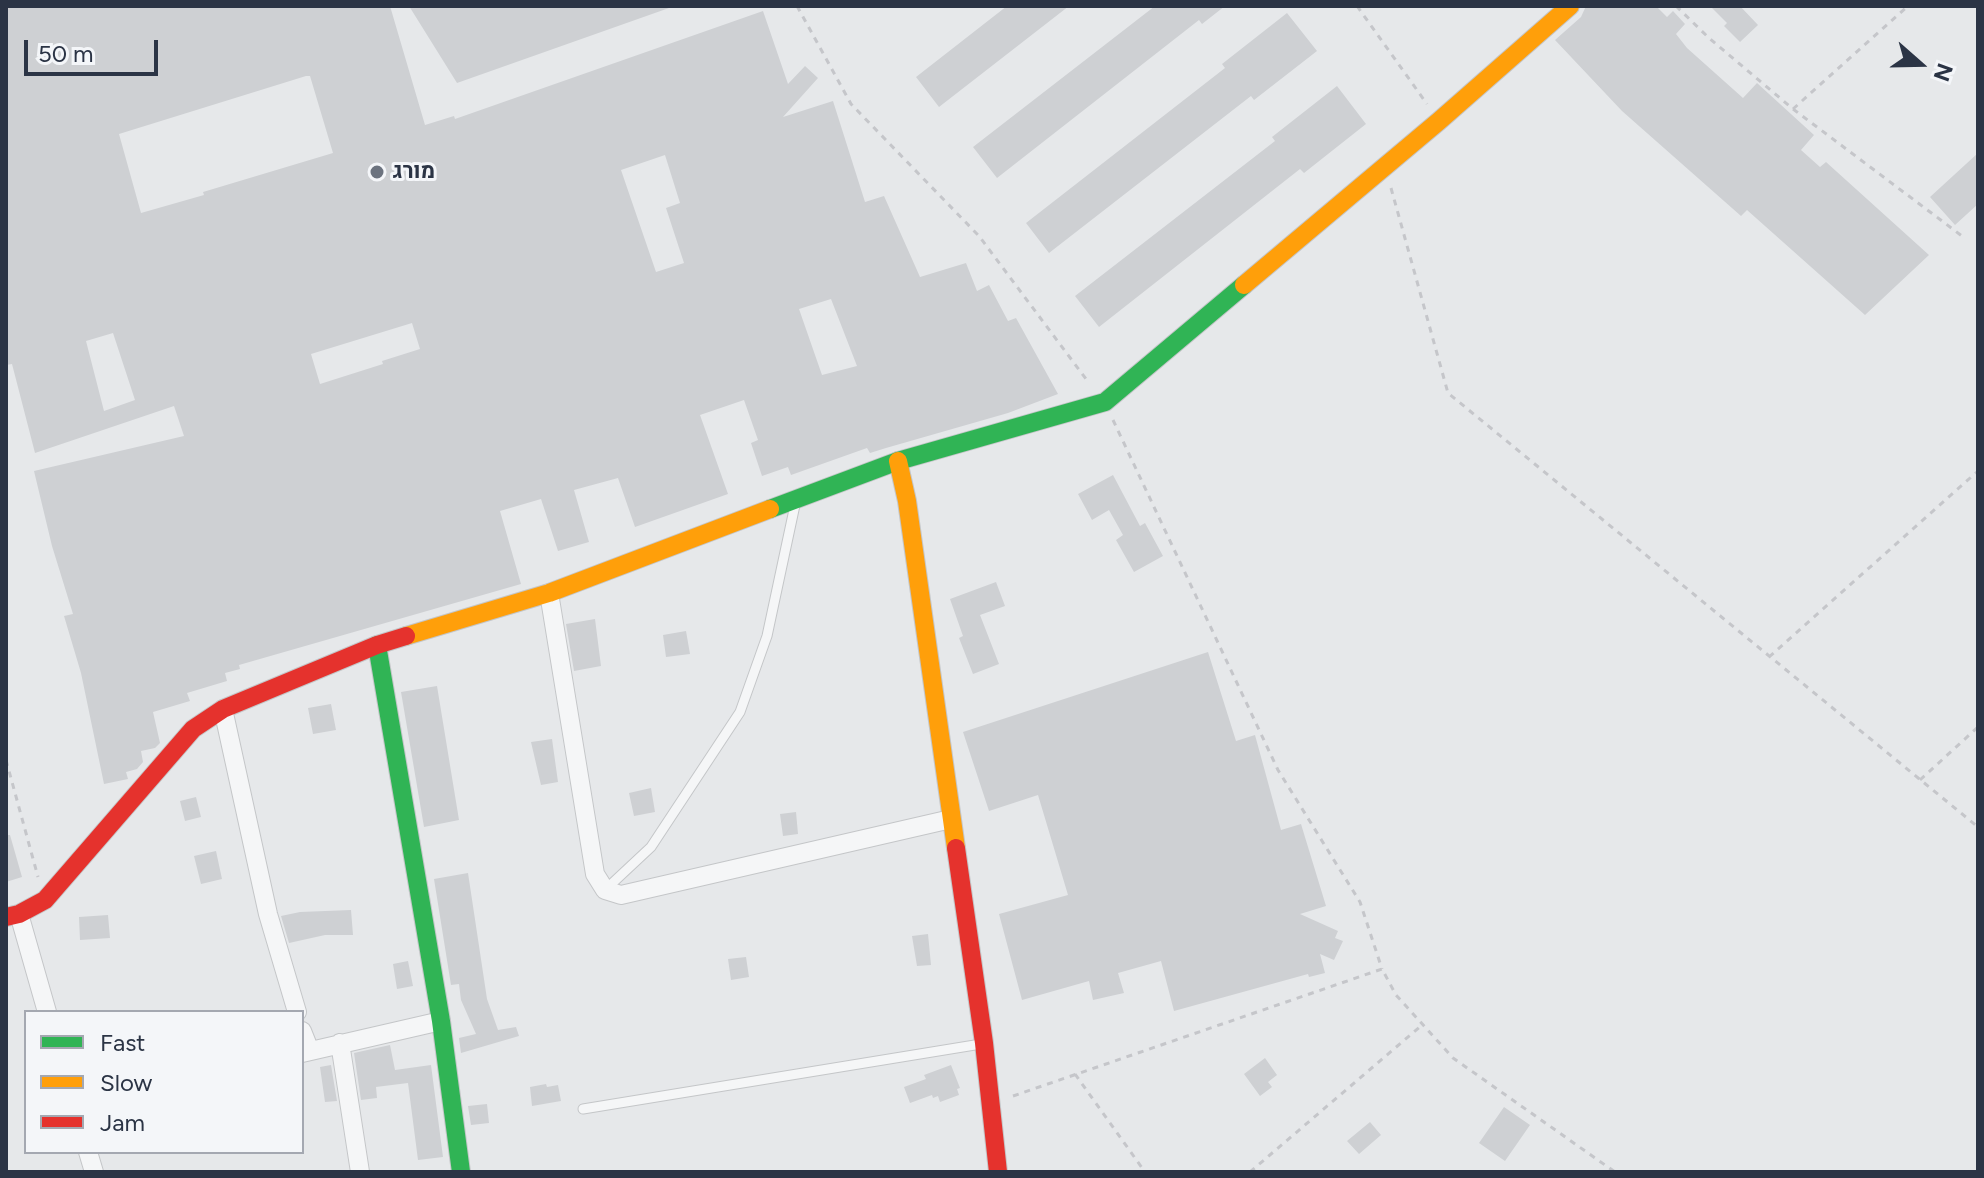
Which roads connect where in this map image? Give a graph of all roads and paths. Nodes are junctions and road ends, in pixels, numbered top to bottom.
1 (1357, 6) edge
2 (1570, 6) edge
3 (1676, 6) edge
4 (1908, 6) edge
5 (799, 7) edge
6 (1793, 109) junction
7 (1439, 121) junction
8 (1385, 165) junction
9 (1962, 236) dead end
10 (1105, 402) junction
11 (898, 461) junction
12 (1978, 471) edge
13 (796, 498) junction
14 (549, 593) junction
15 (377, 645) junction
16 (1769, 657) junction
17 (223, 709) junction
18 (1978, 727) edge
19 (6, 760) edge
20 (1920, 780) junction
21 (951, 819) junction
22 (1978, 827) edge
23 (605, 890) junction
24 (45, 900) junction
25 (12, 916) edge
26 (1382, 969) junction
27 (46, 1010) edge
28 (296, 1010) edge
29 (441, 1021) junction
30 (1422, 1025) junction
31 (340, 1043) junction
32 (984, 1043) junction
33 (306, 1052) edge
34 (1075, 1074) junction
35 (992, 1103) junction
36 (583, 1109) dead end
37 (360, 1172) edge
38 (461, 1172) edge
39 (998, 1172) edge
40 (1145, 1172) edge
41 (1250, 1172) edge
42 (1615, 1172) edge

1 - 7 path
2 - 7 street
3 - 6 path
4 - 6 path
5 - 10 path
6 - 9 path
7 - 8 street
8 - 10 street
8 - 16 path
10 - 11 street
10 - 26 path
11 - 13 street
11 - 21 street
12 - 16 path
13 - 14 street
13 - 23 lane
14 - 15 street
14 - 23 street
15 - 17 street
15 - 29 street
16 - 20 path
17 - 24 street
17 - 28 street
18 - 20 path
19 - 24 path
20 - 22 path
21 - 23 street
21 - 32 street
24 - 25 street
25 - 27 street
26 - 30 path
26 - 34 path
29 - 31 street
29 - 38 street
30 - 41 path
30 - 42 path
31 - 33 street
31 - 37 street
32 - 35 street
32 - 36 lane
34 - 35 path
34 - 40 path
35 - 39 street

